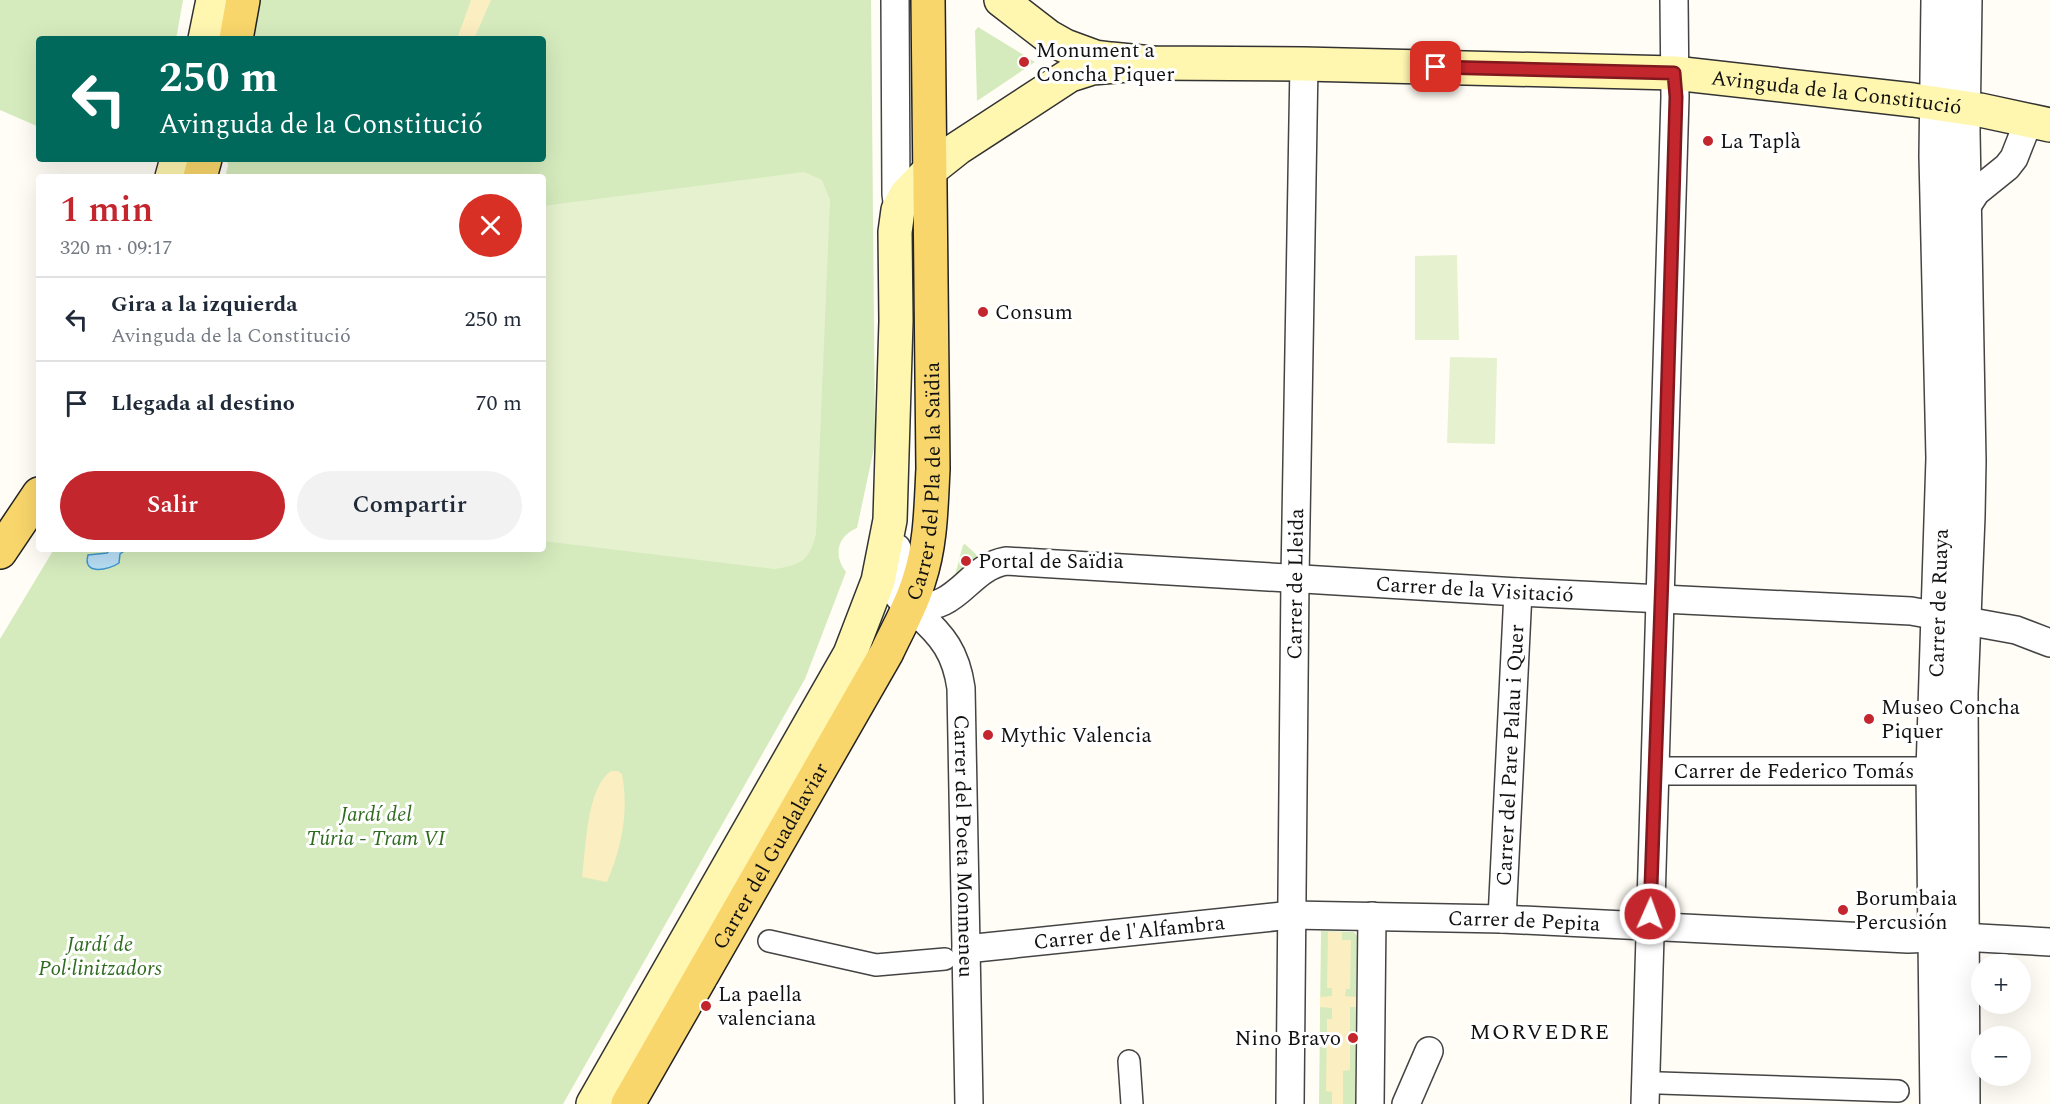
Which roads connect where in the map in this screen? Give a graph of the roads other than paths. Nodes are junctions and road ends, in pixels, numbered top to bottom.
1 (213, 0) edge
2 (243, 0) edge
3 (895, 0) edge
4 (928, 0) edge
5 (1001, 0) edge
6 (1674, 0) edge
7 (1938, 0) edge
8 (1965, 0) edge
9 (207, 36) edge
10 (237, 36) edge
11 (1152, 63) junction
12 (1304, 64) junction
13 (1674, 73) junction
14 (1951, 105) junction
15 (2040, 123) edge
16 (929, 171) junction
17 (898, 210) junction
18 (1965, 210) junction
19 (896, 321) junction
20 (36, 485) edge
21 (36, 498) edge
22 (7, 542) edge
23 (1295, 578) junction
24 (1518, 592) junction
25 (1662, 599) junction
26 (910, 606) junction
27 (1951, 619) junction
28 (2050, 643) edge
29 (850, 654) joint
30 (1656, 771) junction
31 (1934, 771) junction
32 (1292, 915) junction
33 (1372, 916) junction
34 (1502, 919) junction
35 (1650, 927) junction
36 (1948, 938) junction
37 (769, 941) dead end
38 (2050, 942) edge
39 (956, 954) junction
40 (1429, 1052) dead end
41 (1129, 1060) dead end
42 (1898, 1091) dead end
43 (1653, 1093) edge
44 (594, 1104) edge
45 (628, 1104) edge
46 (969, 1104) edge
47 (1132, 1104) edge
48 (1290, 1104) edge
49 (1370, 1104) edge
50 (1406, 1104) edge
51 (1937, 1104) edge
52 (1963, 1104) edge

1 - 9 main road
2 - 10 main road
3 - 17 street, Carrer del Pla de la Saïdia
4 - 16 main road, Carrer del Pla de la Saïdia
5 - 11 main road
6 - 13 street
7 - 14 street
8 - 14 street
11 - 12 main road, Avinguda de la Constitució
11 - 16 main road, Carrer del Pla de la Saïdia
12 - 13 main road, Avinguda de la Constitució
12 - 23 street, Carrer de Lleida
13 - 14 main road, Avinguda de la Constitució
13 - 25 street
14 - 15 main road, Avinguda de la Constitució
14 - 18 street, Carrer de Ruaya
14 - 27 street, Carrer de Ruaya
15 - 18 street
16 - 17 main road, Carrer del Pla de la Saïdia
16 - 26 main road, Carrer del Pla de la Saïdia
17 - 19 main road, Carrer del Pla de la Saïdia
18 - 27 street, Carrer de Ruaya
19 - 26 street, Carrer del Pla de la Saïdia
19 - 29 main road, Carrer del Pla de la Saïdia
20 - 22 main road
21 - 22 main road
23 - 24 street, Carrer de la Visitació
23 - 26 street, Carrer de la Visitació
23 - 32 street, Carrer de Lleida
24 - 25 street, Carrer de la Visitació
24 - 34 street, Carrer del Pare Palau i Quer
25 - 27 street, Carrer de la Visitació
25 - 30 street
26 - 39 street, Carrer del Poeta Monmeneu
26 - 45 main road, Carrer del Guadalaviar
27 - 28 street, Carrer de la Visitació
27 - 31 street, Carrer de Ruaya
27 - 36 street, Carrer de Ruaya
29 - 44 main road, Carrer del Guadalaviar
30 - 31 street, Carrer de Federico Tomás
30 - 35 street
31 - 36 street, Carrer de Ruaya
32 - 33 street, Carrer de Pepita
32 - 39 street, Carrer de l'Alfambra
32 - 48 street, Carrer de Lleida
33 - 34 street, Carrer de Pepita
33 - 49 street
34 - 35 street, Carrer de Pepita
35 - 36 street, Carrer de Pepita
35 - 43 street
36 - 38 street, Carrer de Pepita
36 - 51 street, Carrer de Ruaya
36 - 52 street, Carrer de Ruaya
37 - 39 street, Carrer de l'Alfambra
39 - 46 street, Carrer del Poeta Monmeneu
40 - 50 street
41 - 47 street
42 - 43 street

